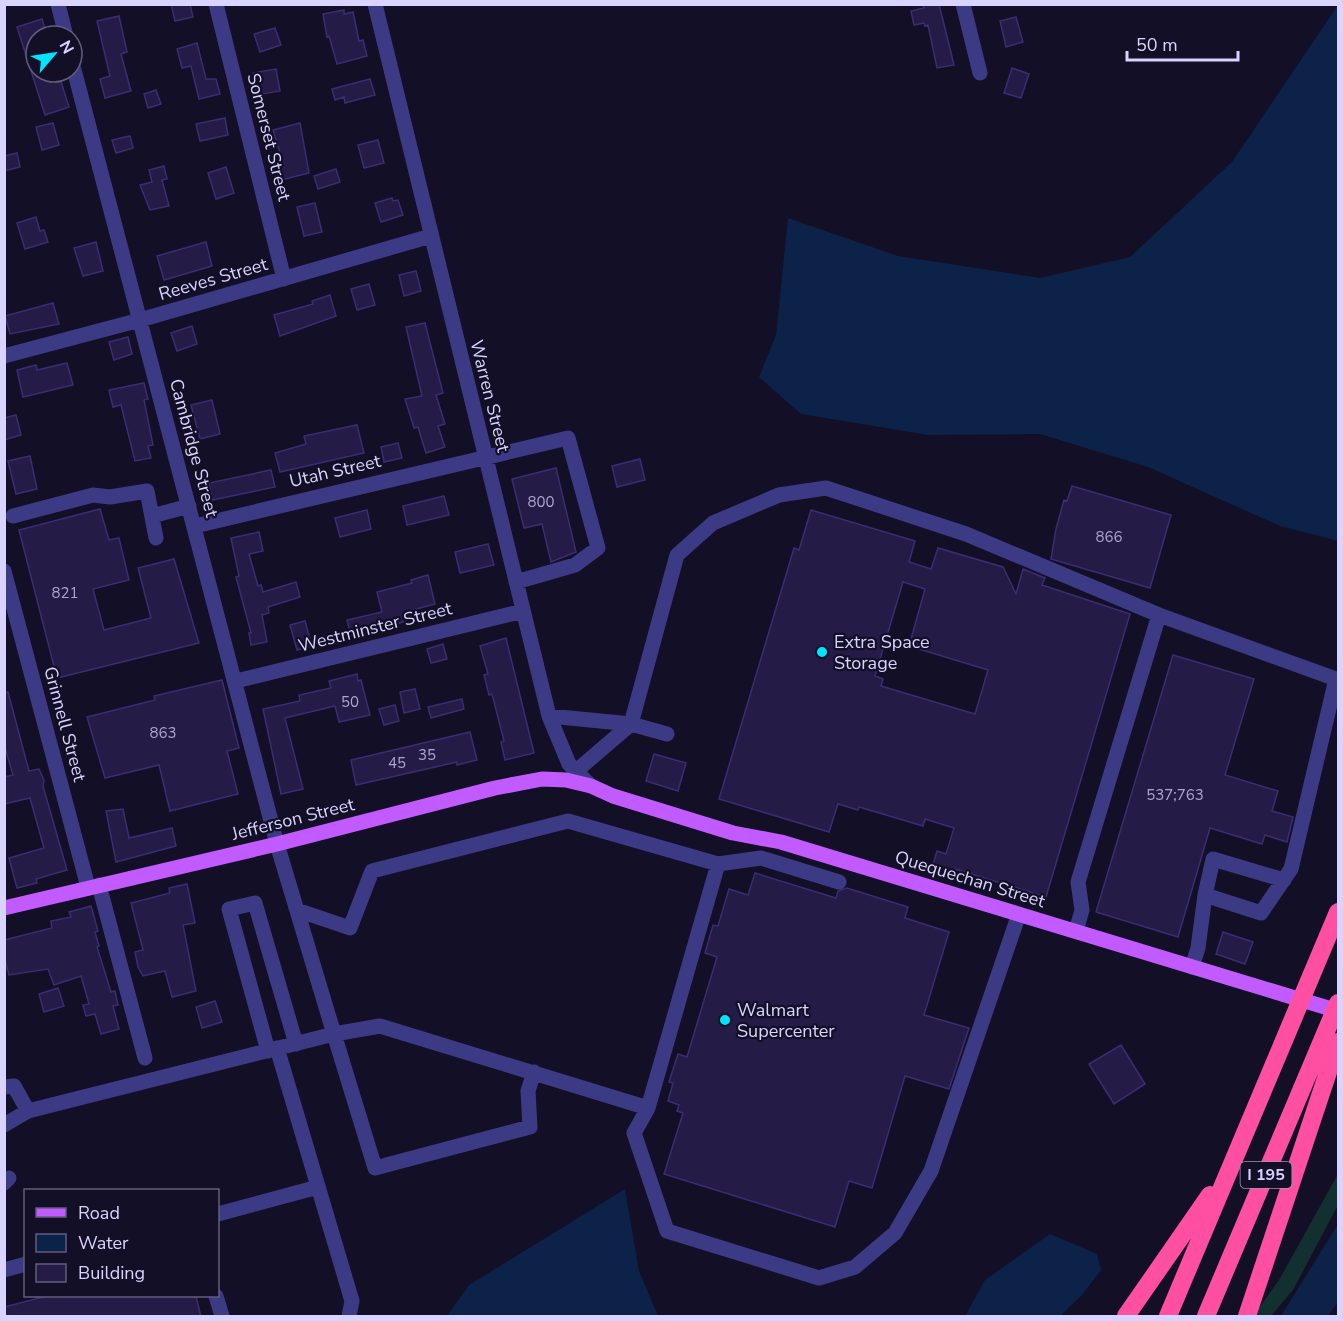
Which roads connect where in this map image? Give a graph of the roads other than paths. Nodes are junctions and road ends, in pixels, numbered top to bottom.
1 (58, 4) edge
2 (216, 4) edge
3 (375, 4) edge
4 (963, 4) edge
5 (63, 24) edge
6 (980, 73) dead end
7 (78, 84) edge
8 (431, 236) junction
9 (284, 279) junction
10 (140, 320) junction
11 (4, 356) edge
12 (485, 456) junction
13 (189, 506) junction
14 (14, 516) dead end
15 (152, 516) junction
16 (195, 526) junction
17 (156, 538) dead end
18 (4, 571) edge
19 (516, 582) junction
20 (523, 611) junction
21 (1159, 615) junction
22 (236, 681) junction
23 (549, 716) junction
24 (631, 724) junction
25 (667, 734) dead end
26 (575, 772) junction
27 (591, 786) junction
28 (277, 844) junction
29 (718, 864) junction
30 (1284, 880) junction
31 (839, 882) dead end
32 (93, 886) junction
33 (1205, 895) junction
34 (4, 908) edge
35 (297, 910) junction
36 (1338, 912) edge
37 (1019, 914) junction
38 (1076, 931) junction
39 (1192, 967) junction
40 (1338, 1004) edge
41 (1338, 1011) edge
42 (334, 1034) junction
43 (1332, 1038) edge
44 (296, 1044) junction
45 (273, 1050) junction
46 (145, 1058) dead end
47 (534, 1072) junction
48 (4, 1087) edge
49 (648, 1108) junction
50 (28, 1111) junction
51 (4, 1125) edge
52 (1236, 1155) junction
53 (318, 1187) junction
54 (219, 1214) edge
55 (24, 1265) edge
56 (4, 1270) edge
57 (216, 1297) edge
58 (222, 1317) edge
59 (349, 1317) edge
60 (1126, 1317) edge
61 (1168, 1317) edge
62 (1206, 1317) edge
63 (1247, 1317) edge

1 - 5 street
2 - 9 street, Somerset Street
3 - 8 street, Warren Street
4 - 6 street
7 - 10 street, Cambridge Street
8 - 9 street, Reeves Street
8 - 12 street, Warren Street
9 - 10 street, Reeves Street
10 - 11 street, Reeves Street
10 - 13 street, Cambridge Street
12 - 16 street, Utah Street
12 - 19 street, Warren Street
12 - 19 street, Utah Street
13 - 15 street
13 - 16 street, Cambridge Street
14 - 15 street
15 - 17 street
16 - 22 street, Cambridge Street
18 - 32 street, Grinnell Street
19 - 20 street, Warren Street
20 - 22 street, Westminster Street
20 - 23 street, Warren Street
21 - 24 street
21 - 30 street
21 - 38 street
22 - 28 street, Cambridge Street
23 - 24 street
23 - 26 street, Warren Street
24 - 25 street
24 - 26 street
26 - 27 street, Warren Street
27 - 28 main road, Jefferson Street
27 - 37 main road, Quequechan Street
28 - 32 main road, Jefferson Street
28 - 35 street, Cambridge Street
29 - 31 street
29 - 35 street
29 - 49 street
30 - 33 street
30 - 33 street
32 - 34 main road, Jefferson Street
32 - 46 street, Grinnell Street
33 - 39 street
35 - 42 street, Cambridge Street
36 - 52 highway, I 195
37 - 38 main road, Quequechan Street
37 - 49 street
38 - 39 main road, Quequechan Street
39 - 41 main road, Quequechan Street
40 - 43 highway, I 195
42 - 44 street
42 - 47 street
42 - 47 street, Cambridge Street
43 - 62 highway, I 195
43 - 63 highway
44 - 45 street
44 - 45 street
45 - 50 street
45 - 53 street
47 - 49 street
48 - 50 street
50 - 51 street
52 - 60 highway
52 - 61 highway, I 195
53 - 54 street
53 - 59 street
55 - 56 street
57 - 58 street

